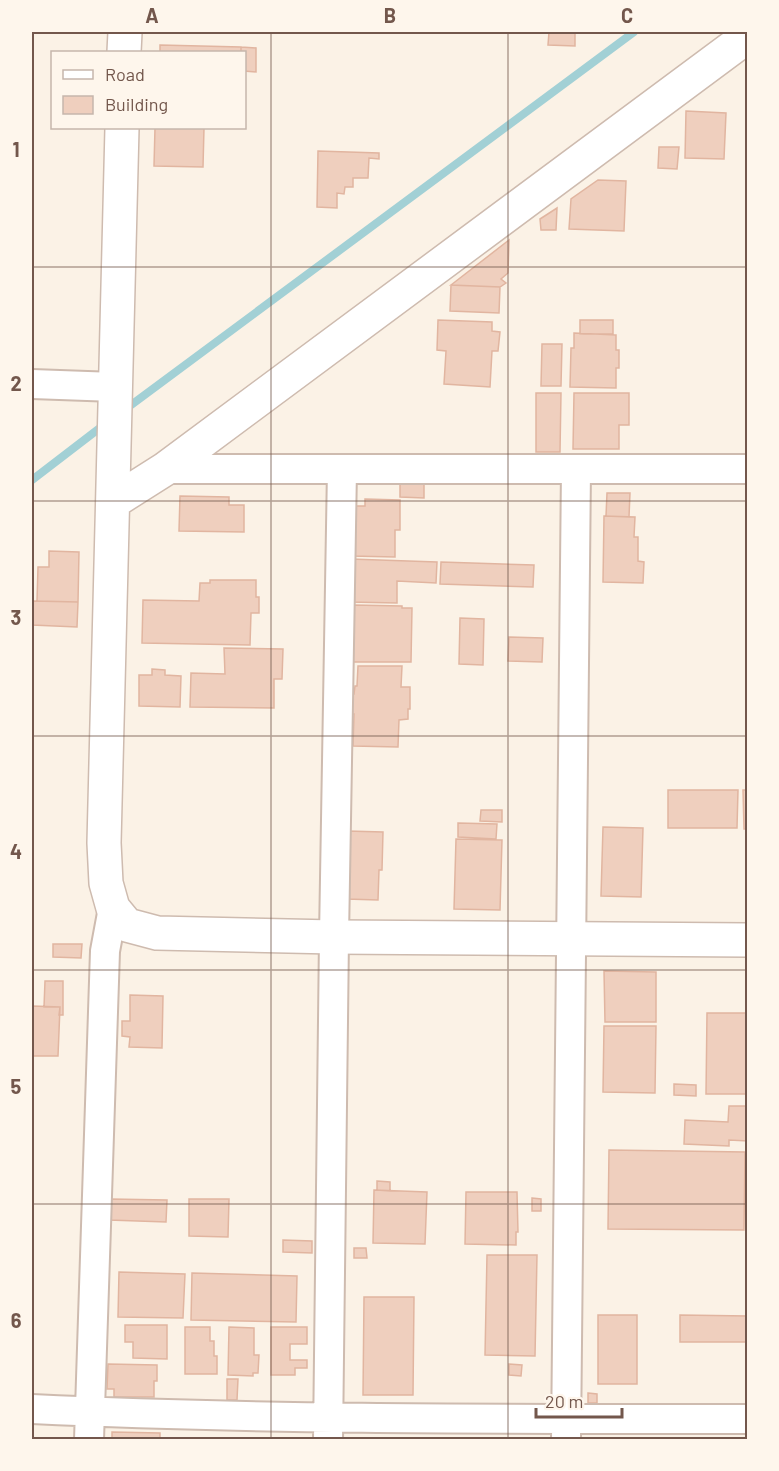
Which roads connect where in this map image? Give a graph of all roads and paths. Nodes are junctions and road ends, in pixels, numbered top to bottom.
1 (125, 32) edge
2 (747, 36) edge
3 (124, 51) edge
4 (122, 129) edge
5 (32, 384) edge
6 (115, 390) junction
7 (165, 469) junction
8 (342, 469) junction
9 (576, 469) junction
10 (747, 469) edge
11 (114, 487) junction
12 (113, 908) junction
13 (334, 937) junction
14 (571, 939) junction
15 (747, 940) edge
16 (32, 1409) edge
17 (747, 1419) edge
18 (90, 1426) edge
19 (329, 1428) edge
20 (567, 1429) edge

1 - 3 street
2 - 7 street
4 - 6 street
5 - 6 street
6 - 11 street
7 - 8 street
7 - 11 street
8 - 9 street
8 - 13 street
9 - 10 street
9 - 14 street
11 - 12 street
12 - 13 street
12 - 18 street
13 - 14 street
13 - 19 street
14 - 15 street
14 - 20 street
16 - 18 street
17 - 20 street
18 - 19 street
19 - 20 street

